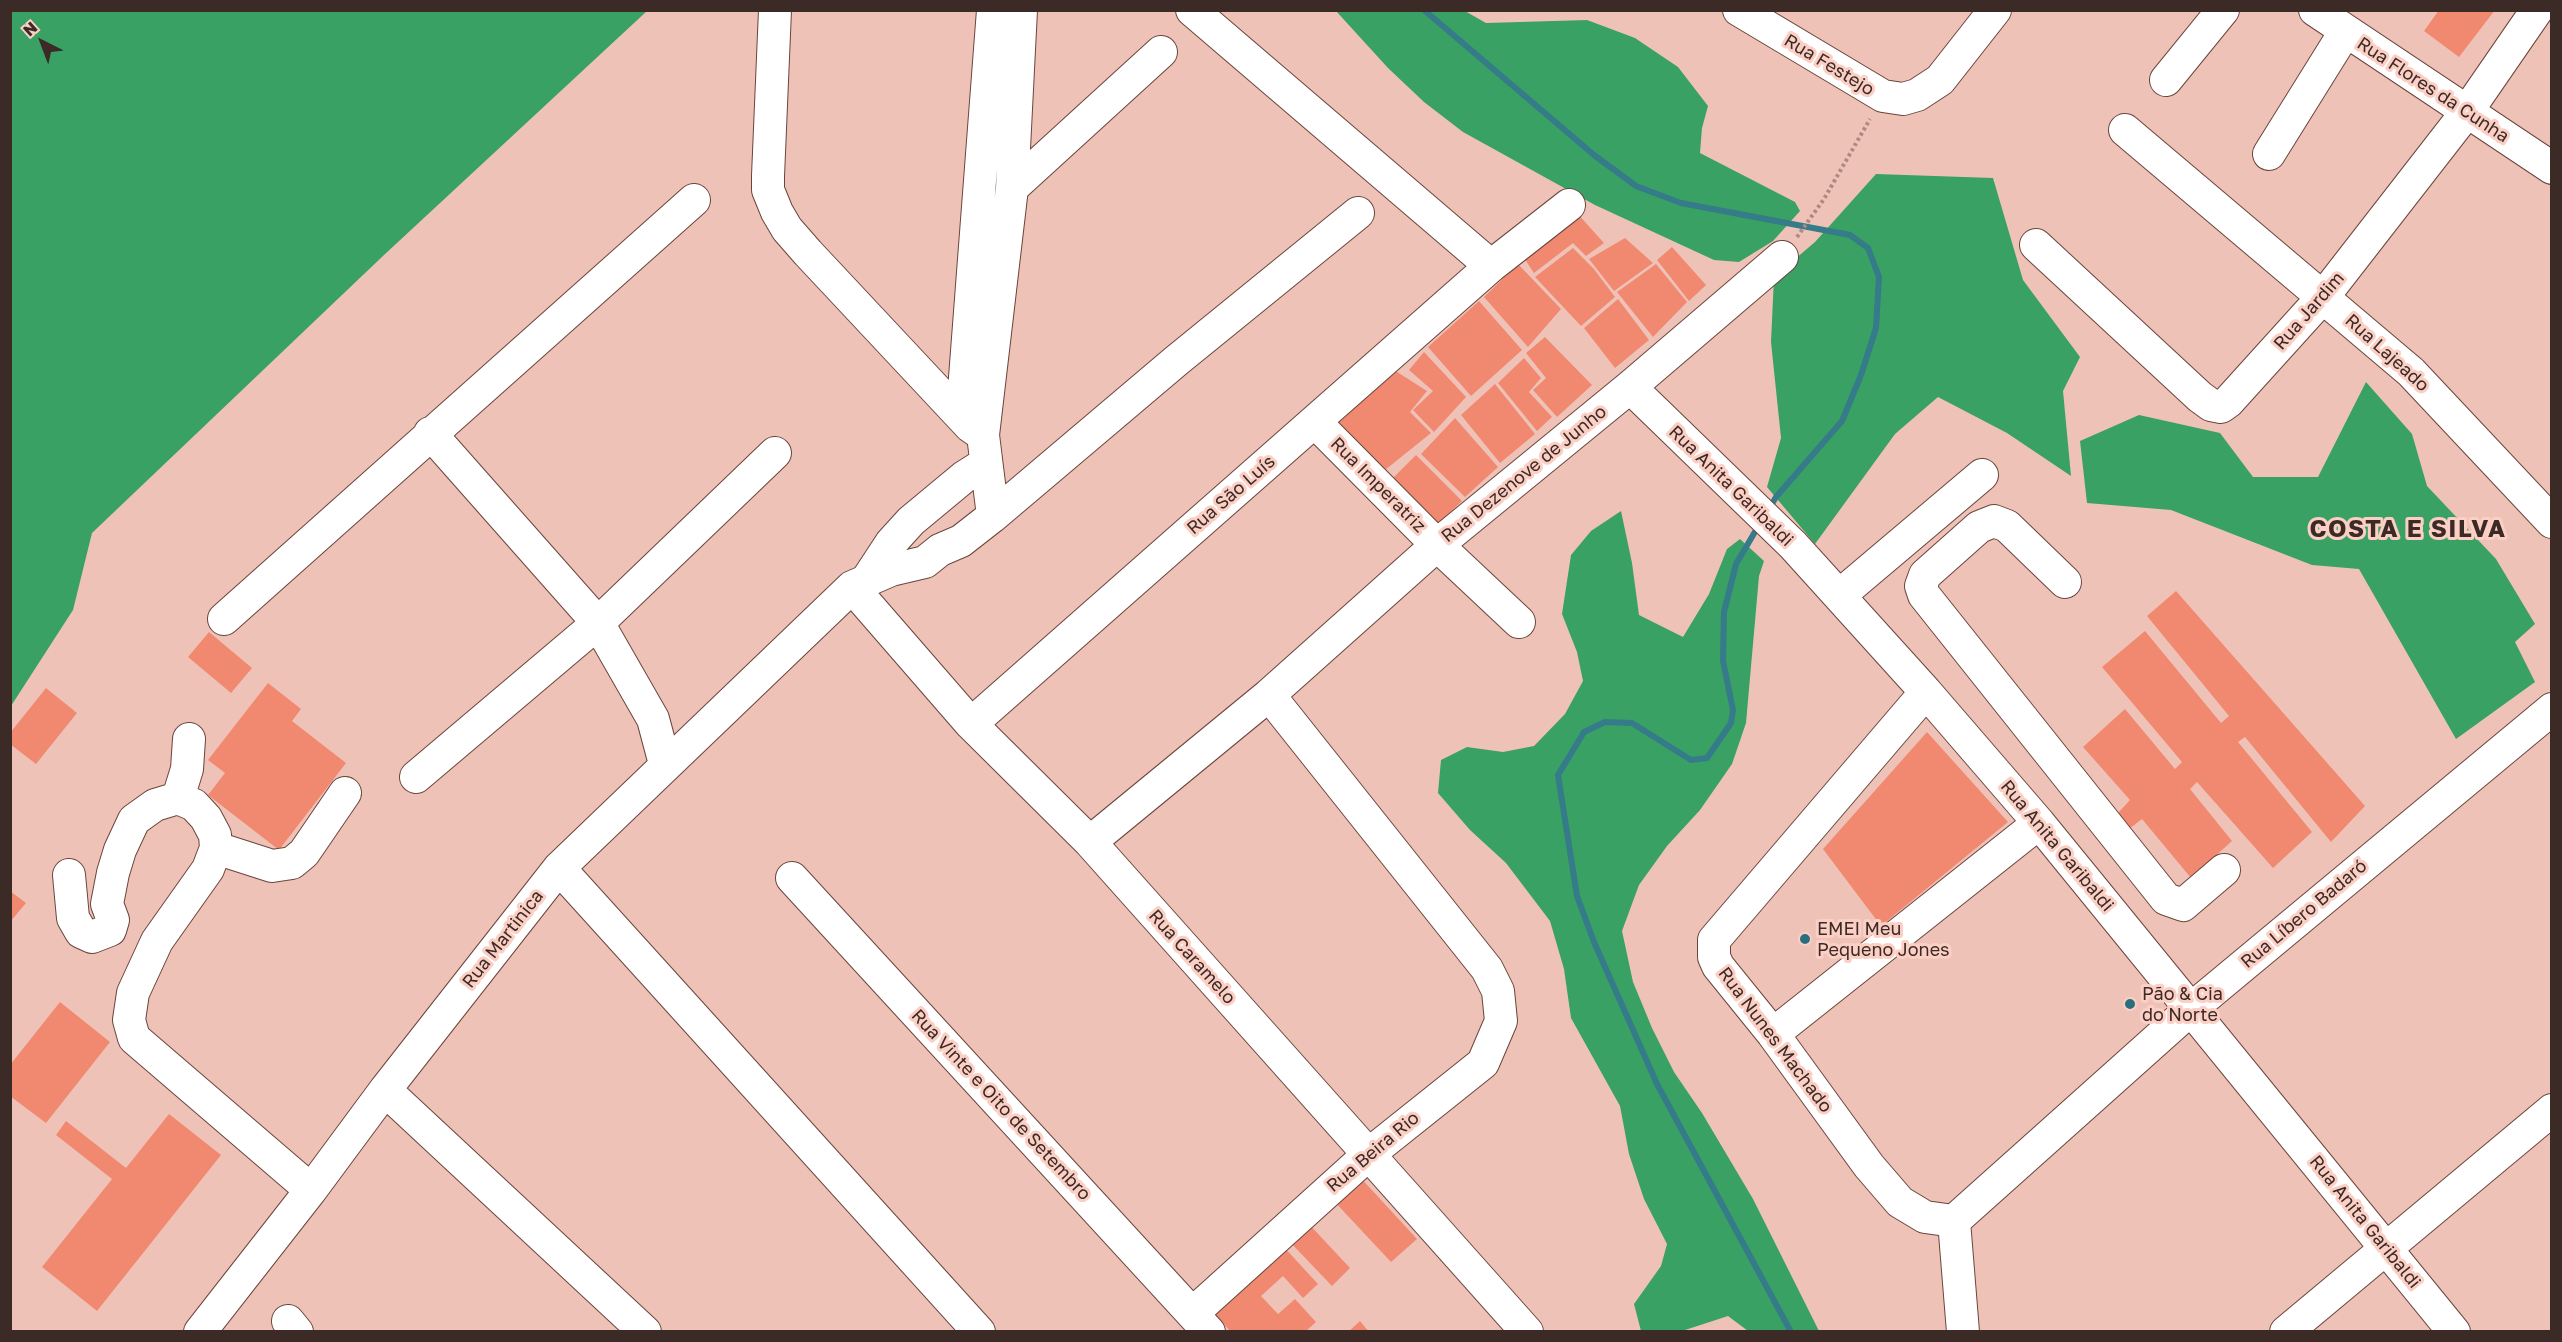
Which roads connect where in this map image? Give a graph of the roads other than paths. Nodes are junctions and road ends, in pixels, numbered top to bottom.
1 (775, 10) edge
2 (993, 10) edge
3 (1021, 10) edge
4 (1192, 10) edge
5 (1739, 10) edge
6 (1995, 10) edge
7 (2223, 10) edge
8 (2315, 10) edge
9 (2537, 10) edge
10 (2345, 32) junction
11 (1161, 52) dead end
12 (2166, 80) dead end
13 (2466, 113) junction
14 (2126, 130) dead end
15 (2269, 154) dead end
16 (2552, 168) edge
17 (1012, 188) junction
18 (694, 200) dead end
19 (1569, 205) dead end
20 (1358, 213) dead end
21 (2036, 245) dead end
22 (1782, 257) road end
23 (1491, 266) junction
24 (2323, 297) junction
25 (1630, 387) junction
26 (1315, 422) junction
27 (430, 434) junction
28 (977, 439) junction
29 (775, 453) dead end
30 (1982, 476) dead end
31 (993, 516) junction
32 (2552, 522) edge
33 (1437, 545) junction
34 (2065, 582) dead end
35 (859, 584) junction
36 (1840, 595) junction
37 (224, 619) dead end
38 (1519, 622) dead end
39 (598, 623) junction
40 (1926, 692) junction
41 (1269, 695) junction
42 (2552, 709) edge
43 (970, 724) junction
44 (189, 739) dead end
45 (665, 764) junction
46 (416, 777) dead end
47 (345, 793) dead end
48 (178, 798) junction
49 (2039, 823) junction
50 (2112, 832) junction
51 (1090, 842) junction
52 (216, 848) junction
53 (2074, 865) junction
54 (559, 868) junction
55 (2224, 870) dead end
56 (69, 875) dead end
57 (792, 878) dead end
58 (2191, 1009) junction
59 (1773, 1034) junction
60 (385, 1090) junction
61 (2552, 1110) edge
62 (1369, 1154) junction
63 (311, 1190) junction
64 (1954, 1221) junction
65 (2387, 1250) junction
66 (1201, 1323) edge
67 (200, 1332) edge
68 (645, 1332) edge
69 (979, 1332) edge
70 (1527, 1332) edge
71 (1963, 1332) edge
72 (2286, 1332) edge
73 (2454, 1332) edge

1 - 28 street
2 - 28 street
3 - 17 street
4 - 23 street
5 - 6 street, Rua Festejo
7 - 12 street
8 - 10 street, Rua Flores da Cunha
9 - 13 street, Rua Jardim
10 - 13 street, Rua Flores da Cunha
10 - 15 street
11 - 17 street
13 - 16 street, Rua Flores da Cunha
13 - 24 street, Rua Jardim
14 - 24 street, Rua Lajeado
17 - 28 street
18 - 27 street
19 - 23 street, Rua São Luís
20 - 31 street
21 - 24 street, Rua Jardim
22 - 25 street, Rua Dezenove de Junho
23 - 26 street, Rua São Luís
24 - 32 street, Rua Lajeado
25 - 33 street, Rua Dezenove de Junho
25 - 36 street, Rua Anita Garibaldi
26 - 33 street, Rua Imperatriz
26 - 43 street, Rua São Luís
27 - 37 street
27 - 39 street
28 - 31 street
28 - 35 street
29 - 39 street
30 - 36 street
31 - 35 street
33 - 38 street, Rua Imperatriz
33 - 41 street, Rua Dezenove de Junho
34 - 50 street
35 - 43 street, Rua Caramelo
35 - 45 street, Rua Martinica
36 - 40 street, Rua Anita Garibaldi
39 - 45 street
39 - 46 street
40 - 49 street, Rua Anita Garibaldi
40 - 59 street, Rua Nunes Machado
41 - 51 street, Rua Dezenove de Junho
41 - 62 street, Rua Beira Rio
42 - 58 street, Rua Líbero Badaró
43 - 51 street, Rua Caramelo
44 - 48 street
45 - 54 street, Rua Martinica
47 - 52 street
48 - 52 street
48 - 56 street
49 - 53 street, Rua Anita Garibaldi
49 - 59 street
50 - 53 street
50 - 55 street
51 - 62 street, Rua Caramelo
52 - 63 street
53 - 58 street, Rua Anita Garibaldi
54 - 60 street, Rua Martinica
54 - 69 street
57 - 66 street, Rua Vinte e Oito de Setembro
58 - 64 street, Rua Líbero Badaró
58 - 65 street, Rua Anita Garibaldi
59 - 64 street, Rua Nunes Machado
60 - 63 street, Rua Martinica
60 - 68 street
61 - 65 street
62 - 66 street, Rua Beira Rio
62 - 70 street, Rua Caramelo
63 - 67 street, Rua Martinica
64 - 71 street
65 - 72 street
65 - 73 street, Rua Anita Garibaldi

